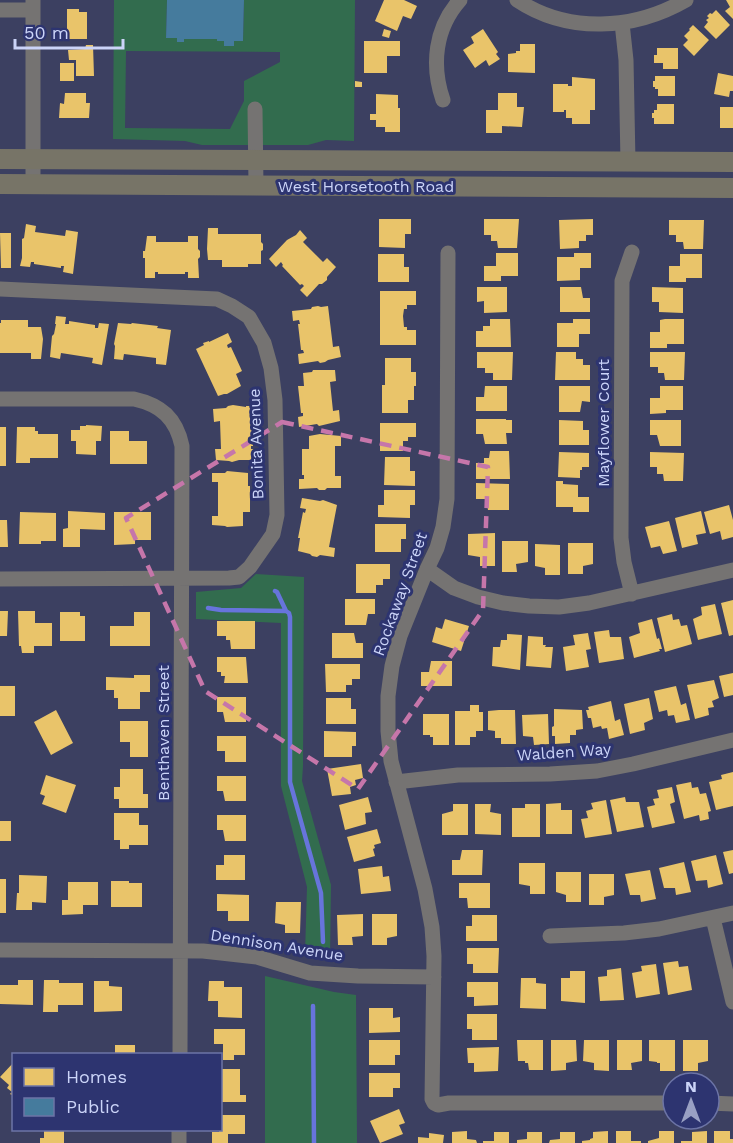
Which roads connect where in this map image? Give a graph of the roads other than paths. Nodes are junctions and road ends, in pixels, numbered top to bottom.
1 (460, 0) edge
2 (517, 0) edge
3 (686, 0) edge
4 (33, 5) edge
5 (0, 10) edge
6 (622, 23) junction
7 (443, 100) dead end
8 (255, 109) dead end
9 (0, 159) edge
10 (33, 159) junction
11 (256, 160) junction
12 (628, 162) junction
13 (733, 162) edge
14 (0, 184) edge
15 (33, 184) junction
16 (256, 186) junction
17 (733, 188) edge
18 (632, 252) dead end
19 (448, 253) dead end
20 (0, 289) edge
21 (0, 399) edge
22 (427, 569) junction
23 (733, 570) edge
24 (0, 579) edge
25 (182, 580) junction
26 (632, 594) junction
27 (733, 740) edge
28 (396, 782) junction
29 (733, 913) edge
30 (713, 918) junction
31 (550, 936) dead end
32 (0, 950) edge
33 (180, 951) junction
34 (434, 977) junction
35 (733, 1002) edge
36 (180, 1053) edge
37 (661, 1103) edge

1 - 7 street
2 - 6 street
3 - 6 street
4 - 5 street
4 - 10 street
6 - 12 street
8 - 11 street
9 - 10 main road, West Horsetooth Road
10 - 11 main road, West Horsetooth Road
10 - 15 street
11 - 12 main road, West Horsetooth Road
11 - 16 street
12 - 13 main road, West Horsetooth Road
14 - 15 main road, West Horsetooth Road
15 - 16 main road, West Horsetooth Road
16 - 17 main road, West Horsetooth Road
18 - 26 street, Mayflower Court
19 - 22 street, Rockaway Street
20 - 25 street, Bonita Avenue
21 - 25 street, Benthaven Street
22 - 26 street
22 - 28 street, Rockaway Street
23 - 26 street
24 - 25 street, Bonita Avenue
25 - 33 street, Benthaven Street
27 - 28 street, Walden Way
28 - 34 street, Rockaway Street
29 - 30 street
30 - 31 street
30 - 35 street
32 - 33 street, Dennison Avenue
33 - 34 street, Dennison Avenue
33 - 36 street, Benthaven Street
34 - 37 street

